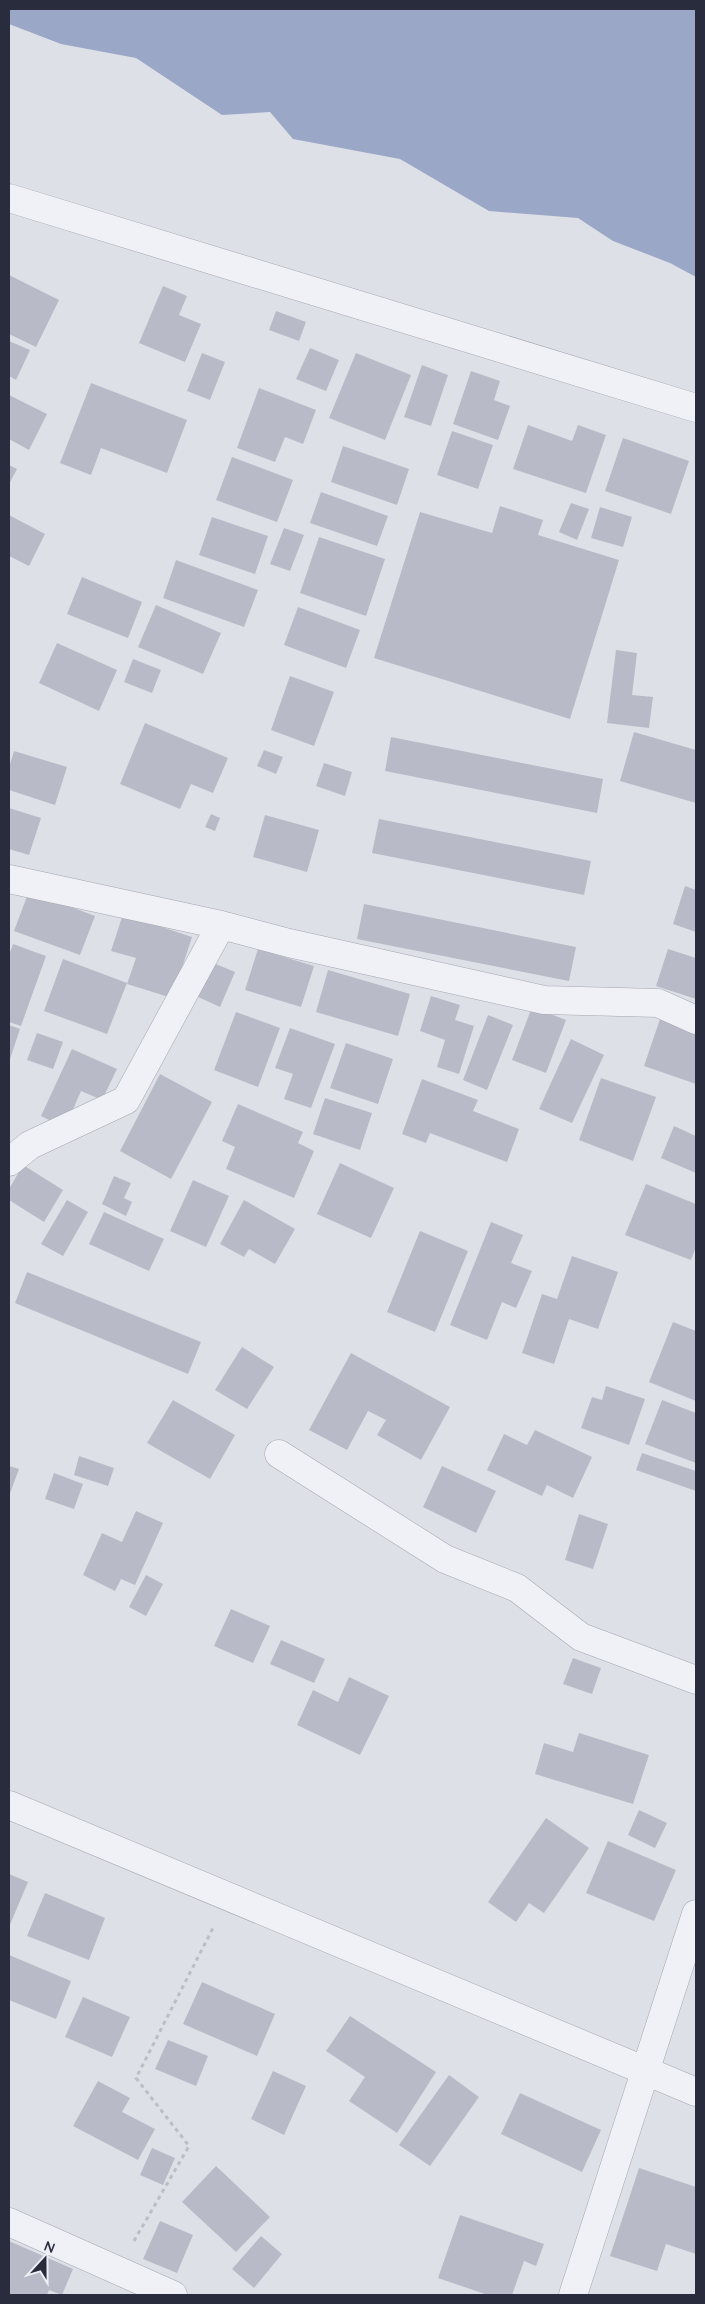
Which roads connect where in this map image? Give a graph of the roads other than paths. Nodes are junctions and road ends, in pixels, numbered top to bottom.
1 (9, 198) edge
2 (696, 408) edge
3 (9, 879) edge
4 (221, 925) junction
5 (696, 1020) edge
6 (9, 1162) edge
7 (279, 1454) dead end
8 (696, 1680) edge
9 (9, 1805) edge
10 (696, 1914) edge
11 (647, 2072) junction
12 (696, 2092) edge
13 (9, 2222) edge
14 (172, 2295) edge
15 (573, 2295) edge

1 - 2 street
3 - 4 street
4 - 5 street
4 - 6 street
7 - 8 street
9 - 11 street
10 - 11 street
11 - 12 street
11 - 15 street
13 - 14 street

